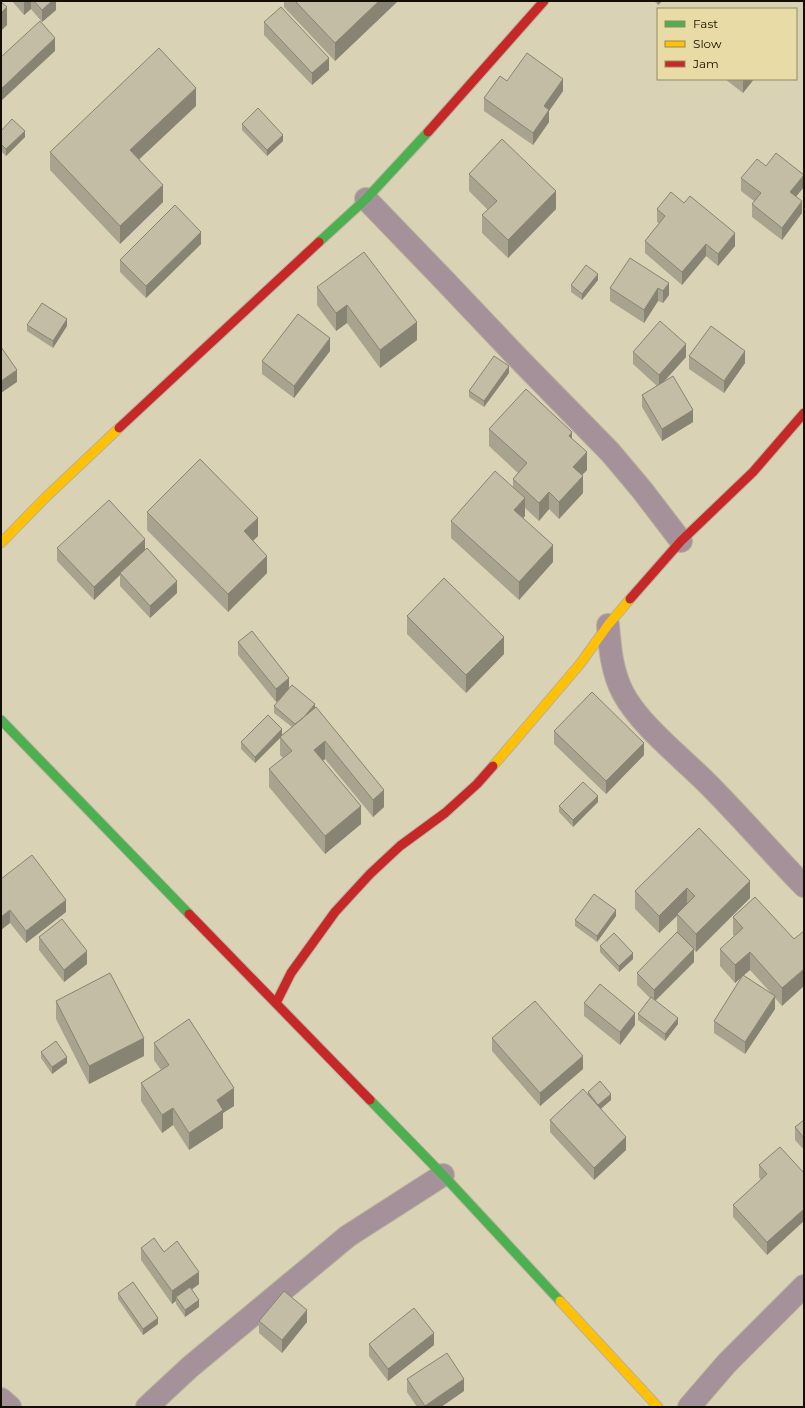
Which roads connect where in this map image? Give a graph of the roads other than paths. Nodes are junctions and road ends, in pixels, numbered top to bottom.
1 (544, 1) edge
2 (366, 199) junction
3 (804, 413) edge
4 (681, 541) junction
5 (1, 543) edge
6 (608, 625) junction
7 (1, 720) edge
8 (804, 886) edge
9 (276, 1003) junction
10 (443, 1175) junction
11 (804, 1286) edge
12 (1, 1399) edge
13 (10, 1407) edge
14 (147, 1407) edge
15 (658, 1407) edge
16 (689, 1407) edge

1 - 2 street
2 - 4 street
2 - 5 street
3 - 4 street
4 - 6 street
6 - 8 street
6 - 9 street
7 - 9 street
9 - 10 street
10 - 14 street
10 - 15 street
11 - 16 street
12 - 13 street

